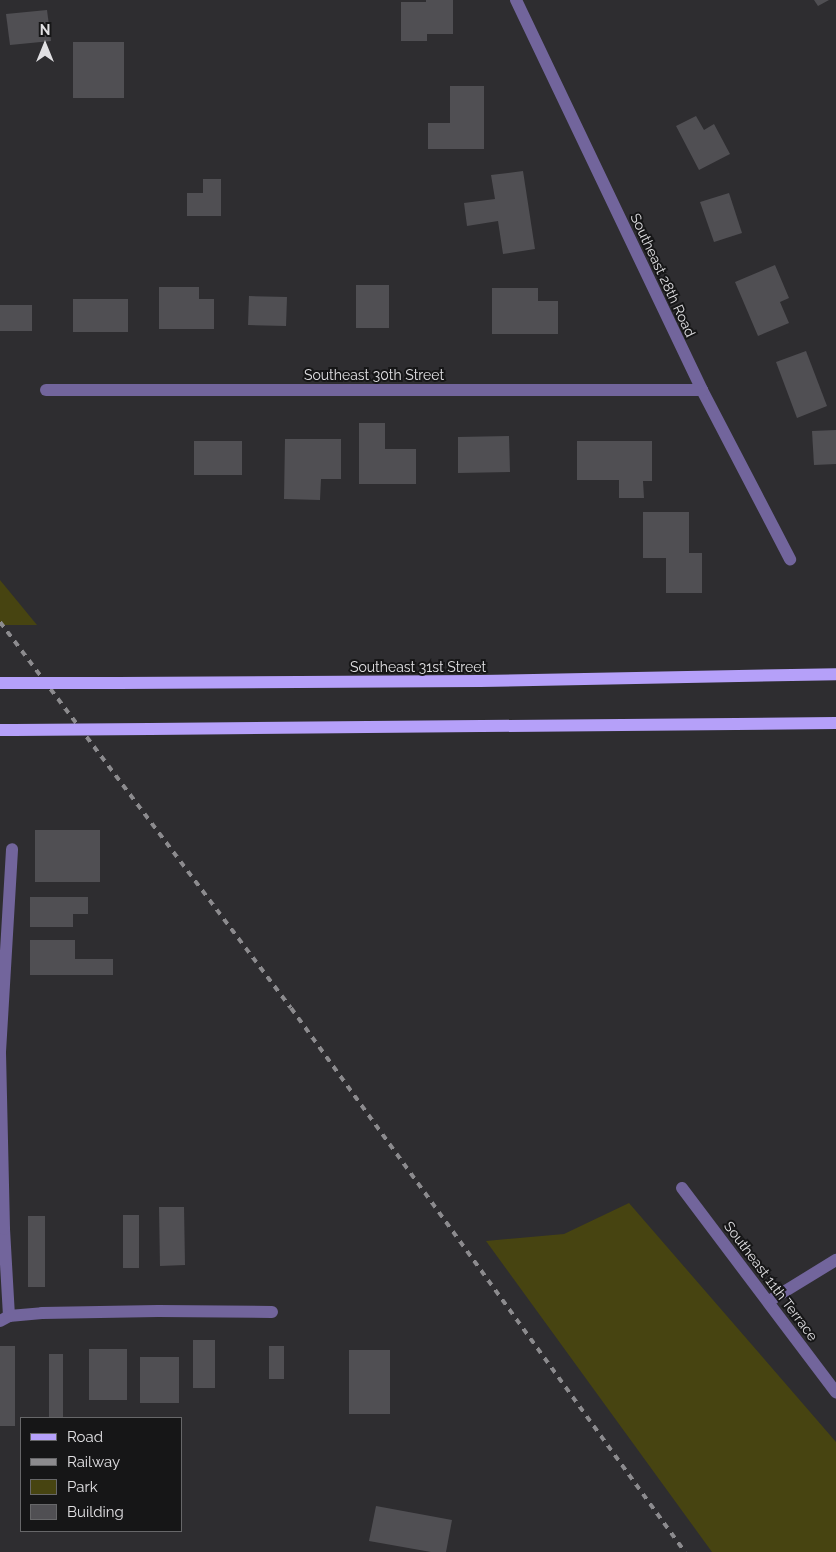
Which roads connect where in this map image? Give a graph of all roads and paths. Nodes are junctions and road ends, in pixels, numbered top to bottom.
1 (516, 0) edge
2 (46, 390) dead end
3 (702, 390) junction
4 (790, 560) dead end
5 (836, 674) edge
6 (0, 683) edge
7 (836, 723) edge
8 (0, 730) edge
9 (12, 848) dead end
10 (682, 1188) dead end
11 (836, 1260) edge
12 (769, 1301) junction
13 (272, 1312) dead end
14 (4, 1319) edge
15 (836, 1392) edge

1 - 3 street, Southeast 28th Road
2 - 3 street, Southeast 30th Street
3 - 4 street, Southeast 28th Road
5 - 6 main road, Southeast 31st Street, bridge
7 - 8 main road, bridge
9 - 14 street
10 - 12 street, Southeast 11th Terrace
11 - 12 street
12 - 15 street, Southeast 11th Terrace
13 - 14 street

